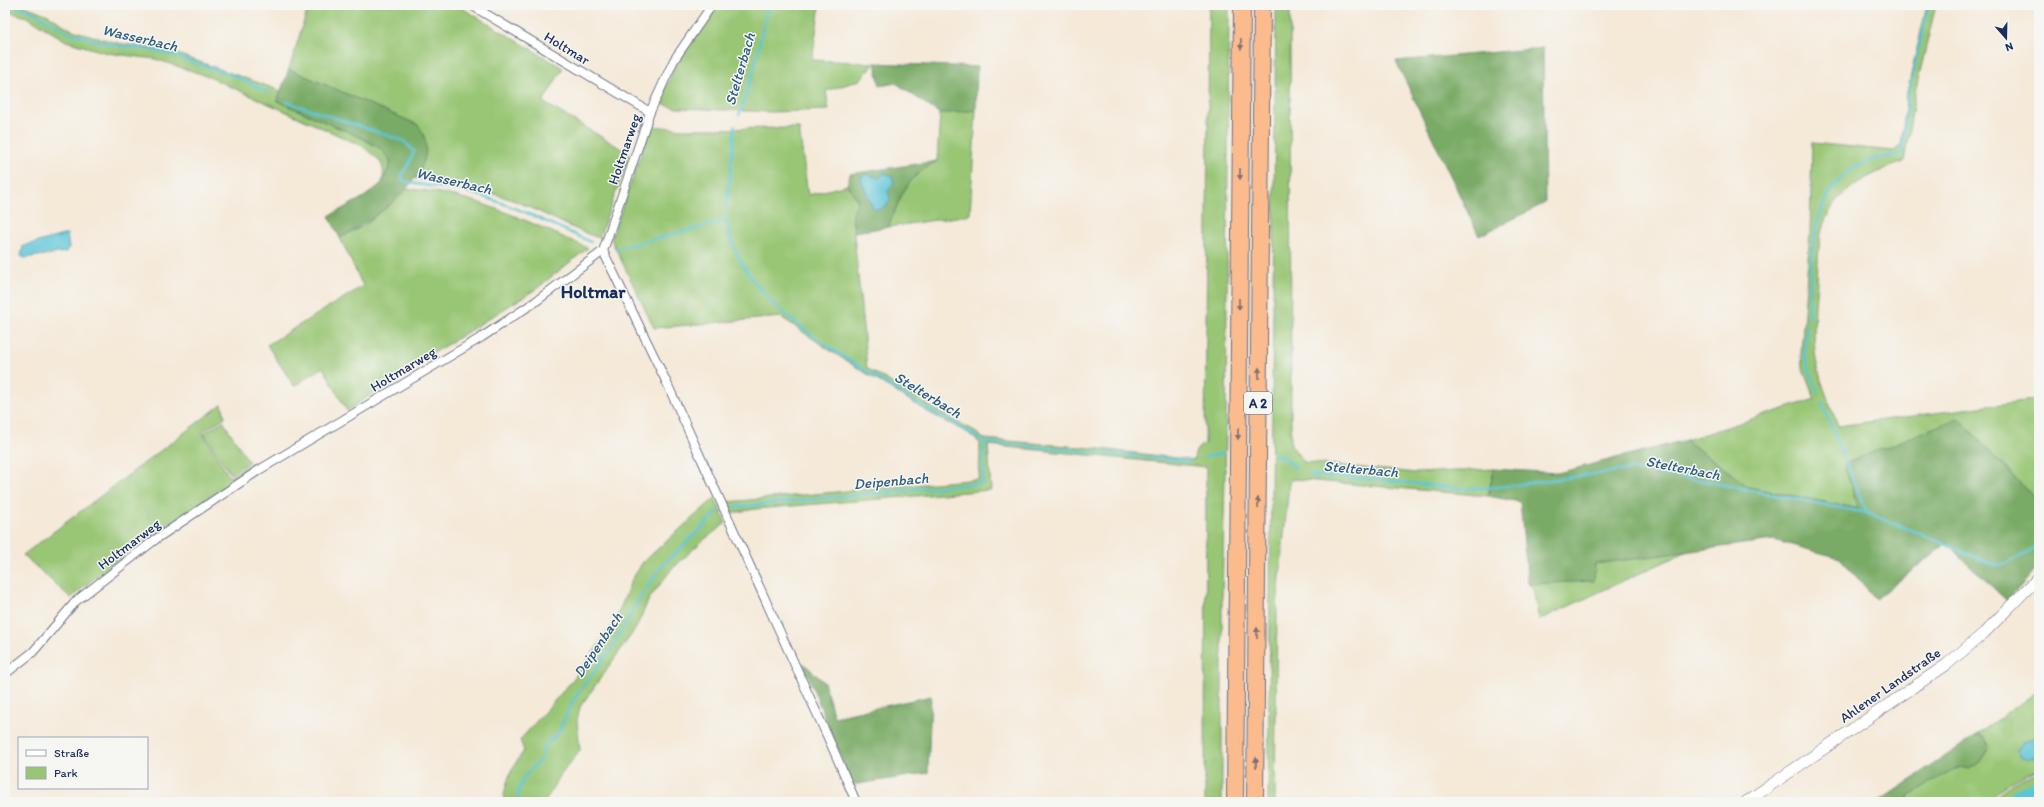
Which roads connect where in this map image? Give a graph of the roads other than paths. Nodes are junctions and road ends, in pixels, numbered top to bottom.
1 (471, 5) edge
2 (712, 5) edge
3 (1242, 5) edge
4 (1262, 5) edge
5 (650, 112) junction
6 (602, 251) junction
7 (2039, 578) edge
8 (5, 674) edge
9 (856, 802) edge
10 (1235, 802) edge
11 (1255, 802) edge
12 (1746, 802) edge

1 - 5 street, Holtmar
2 - 5 street, Holtmarweg
3 -> 10 highway, A 2
11 -> 4 highway, A 2
5 - 6 street, Holtmarweg
6 - 8 street, Holtmarweg
6 - 9 street
7 - 12 street, Ahlener Landstraße

